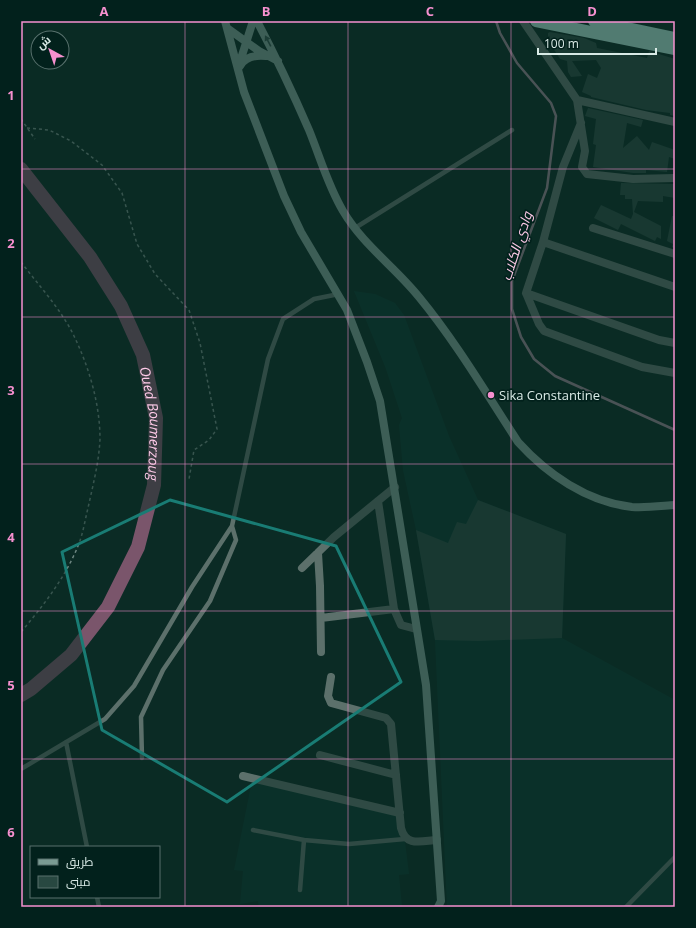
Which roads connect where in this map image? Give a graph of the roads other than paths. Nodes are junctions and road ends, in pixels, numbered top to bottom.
1 (253, 21) edge
2 (257, 21) edge
3 (523, 21) edge
4 (536, 21) edge
5 (594, 21) edge
6 (226, 25) edge
7 (675, 38) edge
8 (247, 43) junction
9 (675, 49) edge
10 (268, 56) junction
11 (278, 61) junction
12 (238, 69) junction
13 (577, 100) junction
14 (675, 122) edge
15 (581, 123) junction
16 (512, 130) dead end
17 (675, 178) edge
18 (355, 228) junction
19 (593, 228) dead end
20 (543, 242) junction
21 (675, 254) edge
22 (675, 287) edge
23 (526, 293) junction
24 (339, 294) junction
25 (675, 343) edge
26 (675, 373) edge
27 (395, 486) junction
28 (378, 501) junction
29 (675, 505) edge
30 (232, 526) junction
31 (318, 553) junction
32 (302, 568) dead end
33 (394, 608) junction
34 (322, 618) junction
35 (416, 629) junction
36 (321, 652) dead end
37 (331, 677) dead end
38 (66, 742) junction
39 (320, 755) dead end
40 (142, 758) dead end
41 (21, 769) edge
42 (396, 775) junction
43 (243, 776) dead end
44 (400, 813) junction
45 (253, 830) dead end
46 (405, 839) junction
47 (304, 840) junction
48 (437, 840) junction
49 (87, 846) edge
50 (675, 857) edge
51 (300, 890) dead end
52 (440, 905) edge
53 (626, 907) edge

1 - 8 street
11 -> 2 street
3 - 13 street
4 - 9 highway
5 - 7 highway
6 - 8 street
6 - 12 street
8 - 10 street
8 - 12 street
10 - 11 street
10 - 12 street
11 - 18 street
12 - 24 street
13 - 14 street
13 - 15 street
15 - 17 street
15 - 20 street
16 - 18 lane
18 - 29 street
19 - 21 street
20 - 22 street
20 - 23 street
23 - 25 street
23 - 26 street
24 - 27 street
24 - 30 lane
27 - 28 street
27 - 35 street
28 - 31 street
28 - 33 street
30 - 38 lane
30 - 40 lane
31 - 32 street
31 - 34 street
33 - 34 street
33 - 35 street
34 - 36 street
35 - 48 street
37 - 42 street
38 - 41 lane
38 - 49 lane
39 - 42 street
42 - 44 street
43 - 44 street
44 - 46 street
45 - 47 lane
46 - 47 lane
46 - 48 street
47 - 51 lane
48 - 52 street
50 - 53 lane

